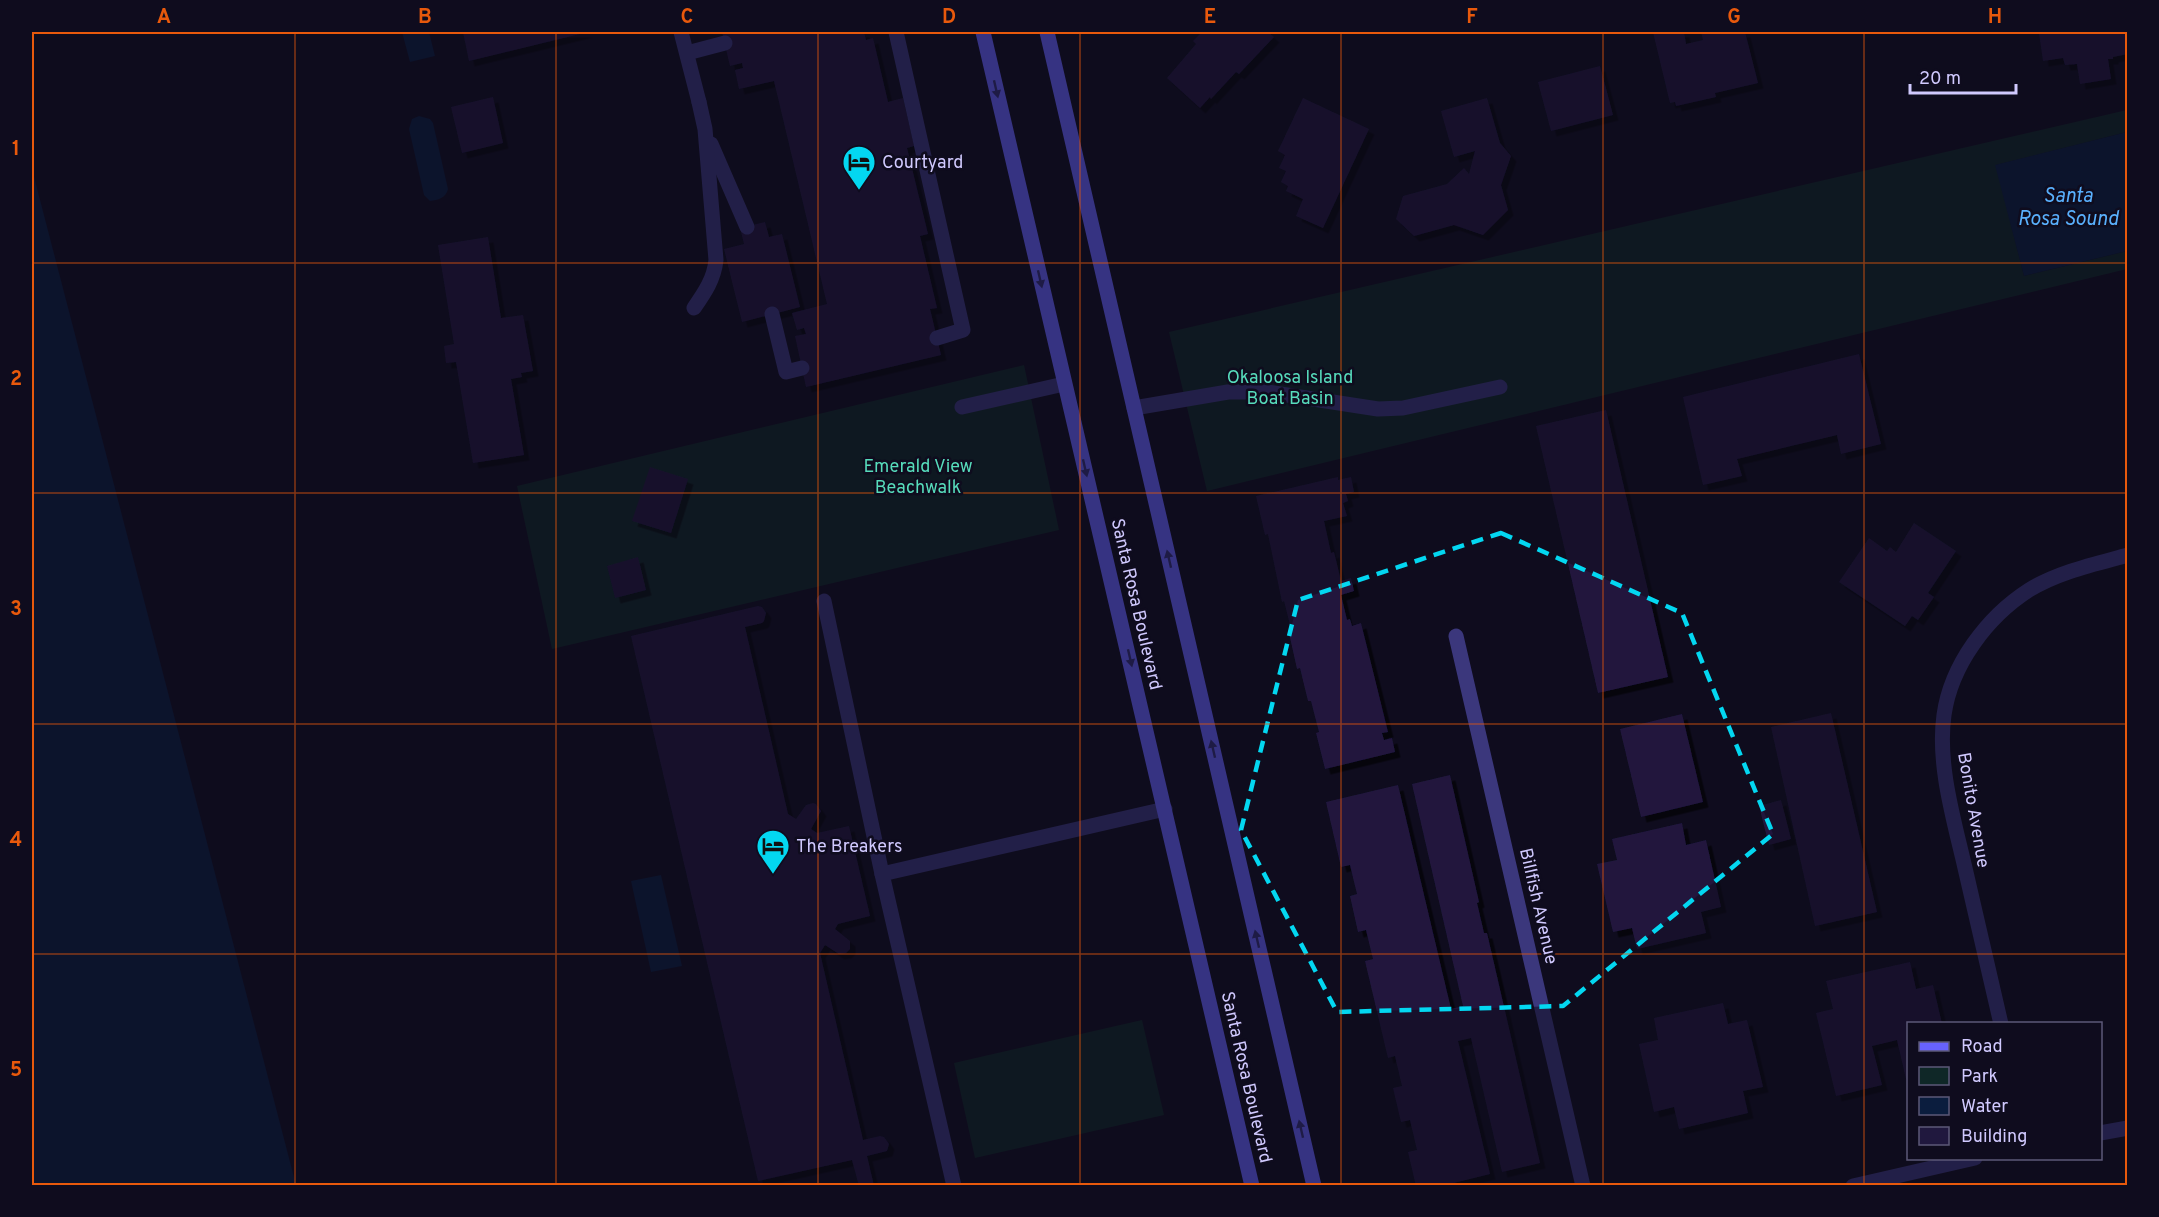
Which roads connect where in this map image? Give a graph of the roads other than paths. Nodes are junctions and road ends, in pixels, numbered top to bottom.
1 (681, 32) edge
2 (896, 32) edge
3 (983, 32) edge
4 (1047, 32) edge
5 (725, 44) dead end
6 (687, 53) junction
7 (705, 129) junction
8 (747, 227) dead end
9 (694, 308) dead end
10 (772, 314) dead end
11 (937, 338) dead end
12 (802, 368) dead end
13 (1064, 384) junction
14 (1500, 387) dead end
15 (962, 407) dead end
16 (1134, 408) junction
17 (2127, 555) edge
18 (824, 601) dead end
19 (1456, 636) dead end
20 (1165, 809) junction
21 (882, 874) junction
22 (2001, 1022) edge
23 (2127, 1128) edge
24 (2102, 1133) edge
25 (1966, 1160) edge
26 (954, 1185) edge
27 (1252, 1185) edge
28 (1314, 1185) edge
29 (1583, 1185) edge
30 (1853, 1185) edge

1 - 6 street
2 - 11 street
3 -> 13 street, Santa Rosa Boulevard
4 - 16 street
5 - 6 street
6 - 7 street
7 - 8 street
7 - 9 street
10 - 12 street
13 - 15 street
13 -> 20 street, Santa Rosa Boulevard
14 - 16 street
28 -> 16 street
17 - 22 street, Bonito Avenue
18 - 21 street
19 - 29 street, Billfish Avenue
20 - 21 street
20 - 27 street, Santa Rosa Boulevard
21 - 26 street
23 - 24 street
25 - 30 street

